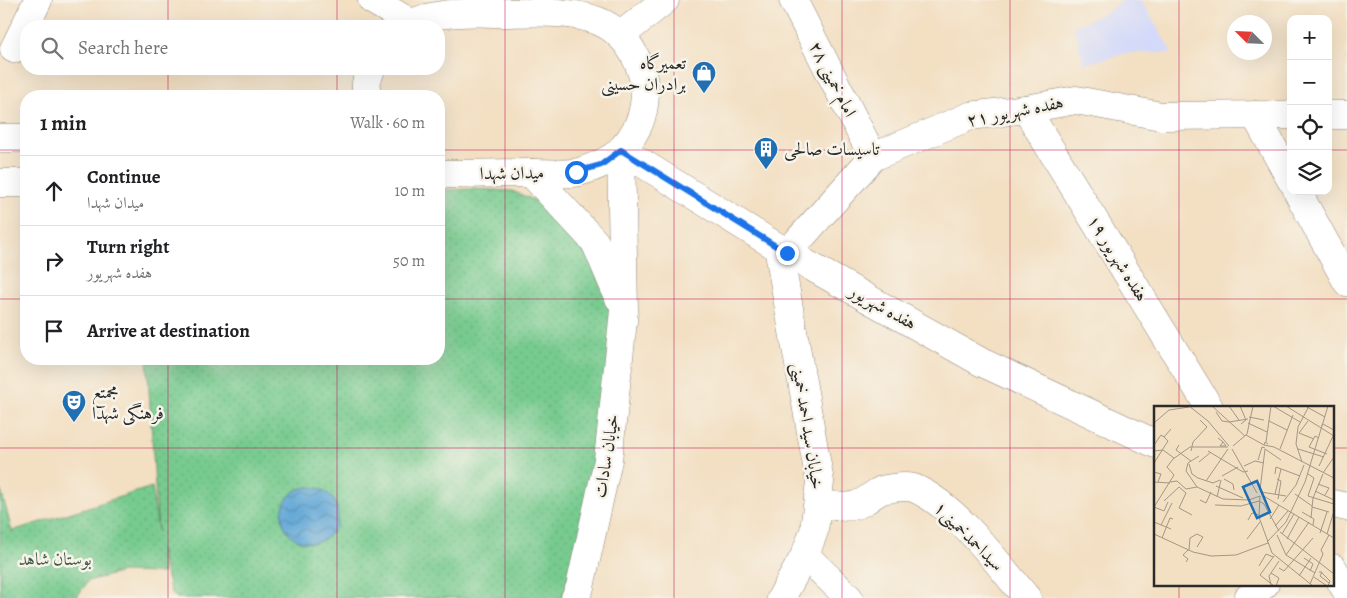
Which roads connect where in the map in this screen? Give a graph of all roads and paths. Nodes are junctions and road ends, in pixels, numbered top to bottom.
1 (38, 0) edge
2 (372, 0) edge
3 (665, 0) edge
4 (793, 0) edge
5 (482, 6) edge
6 (28, 20) edge
7 (402, 20) edge
8 (425, 20) edge
9 (20, 36) edge
10 (620, 36) junction
11 (14, 48) dead end
12 (1026, 109) junction
13 (1255, 115) junction
14 (1287, 115) edge
15 (1332, 115) edge
16 (1347, 115) edge
17 (0, 138) edge
18 (20, 138) edge
19 (621, 150) junction
20 (873, 158) junction
21 (531, 173) junction
22 (1287, 173) edge
23 (445, 174) edge
24 (20, 182) edge
25 (0, 183) edge
26 (1299, 195) edge
27 (782, 250) junction
28 (1347, 282) edge
29 (624, 311) junction
30 (1208, 406) edge
31 (1154, 443) edge
32 (818, 503) junction
33 (1334, 504) edge
34 (1347, 507) edge
35 (805, 555) junction
36 (1334, 570) edge
37 (1263, 586) edge
38 (1347, 592) edge
39 (575, 598) edge
40 (781, 598) edge
41 (848, 598) edge
42 (1027, 598) edge
43 (1248, 598) edge

1 - 6 street
2 - 7 street
3 - 10 street
4 - 20 street, امام خمینی ۲۸
5 - 8 street, میدان شهدا
5 - 10 street, میدان شهدا
9 - 11 street
10 - 19 street, میدان شهدا
12 - 13 street, هفده شهریور ۲۱
12 - 20 street, هفده شهریور ۲۱
12 - 30 street, هفده شهریور ۱۹
13 - 14 street, هفده شهریور ۲۱
13 - 22 street
15 - 16 street
17 - 18 street
19 - 21 street, میدان شهدا
19 - 27 street, هفده شهریور
19 - 29 street, خیابان سادات
20 - 27 street, هفده شهریور ۲۱
21 - 23 street, میدان شهدا
21 - 29 street
24 - 25 street
26 - 28 street
27 - 31 street, هفده شهریور
27 - 32 street, خیابان سید احمد خمینی
29 - 39 street, خیابان سادات
32 - 35 street, خیابان سید احمد خمینی
32 - 42 street, سیداحمدخمینی۱
33 - 34 street
35 - 40 street, خیابان سید احمد خمینی
35 - 41 street
36 - 38 street
37 - 43 street

